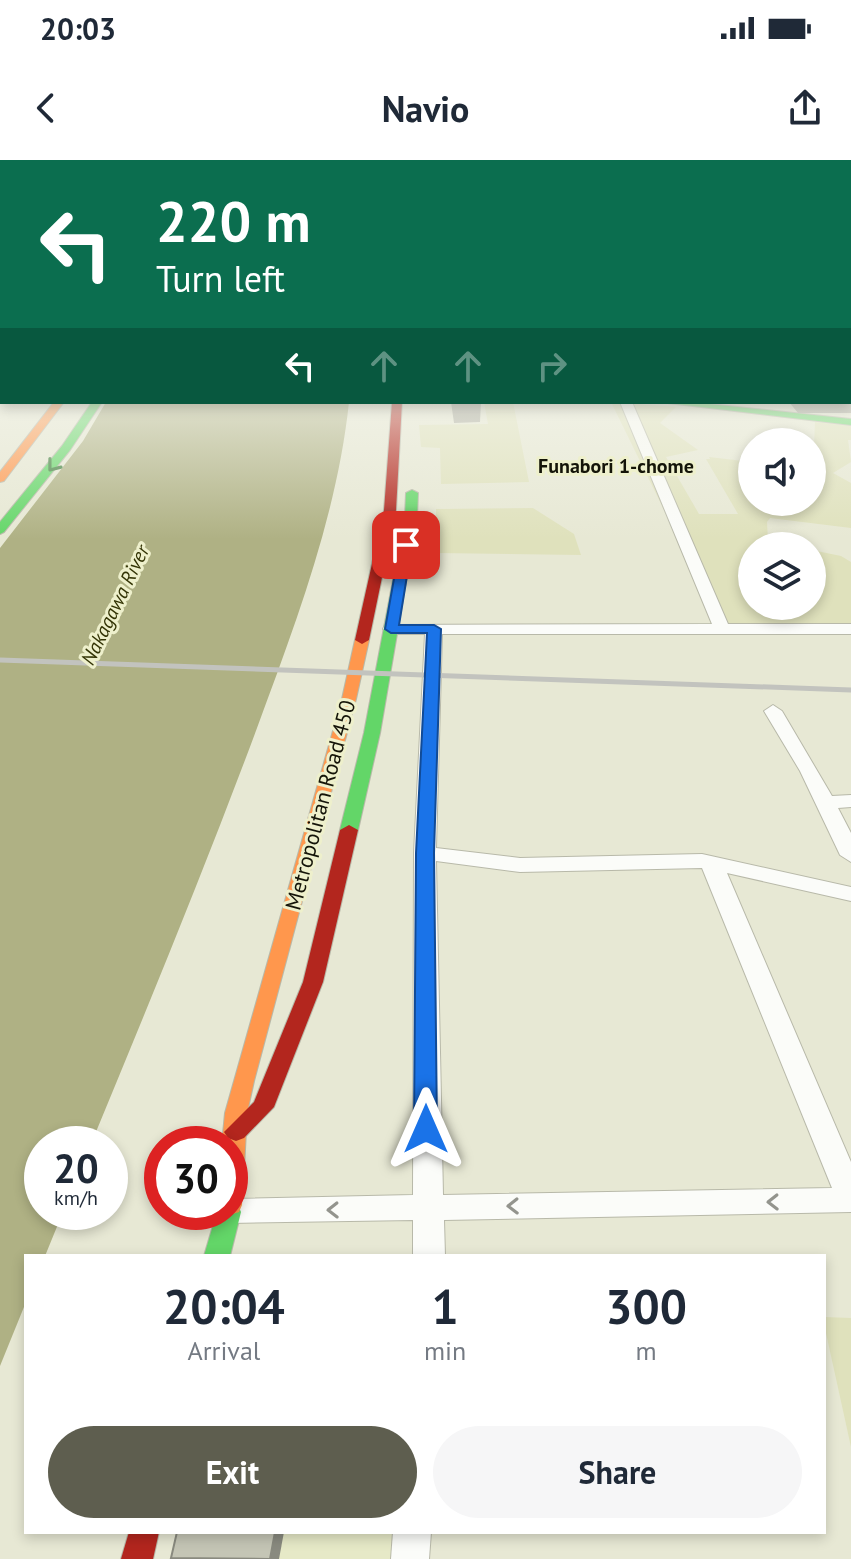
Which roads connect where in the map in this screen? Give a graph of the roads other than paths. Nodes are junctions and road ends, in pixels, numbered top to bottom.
1 (40, 408) edge
2 (54, 408) edge
3 (71, 408) edge
4 (93, 408) edge
5 (397, 408) edge
6 (629, 408) edge
7 (723, 408) edge
8 (851, 422) edge
9 (0, 460) edge
10 (413, 475) dead end
11 (0, 479) edge
12 (0, 503) edge
13 (0, 530) edge
14 (391, 629) junction
15 (434, 629) junction
16 (722, 629) junction
17 (851, 629) edge
18 (773, 711) dead end
19 (851, 801) edge
20 (825, 802) junction
21 (425, 853) junction
22 (851, 855) edge
23 (711, 862) junction
24 (851, 894) edge
25 (236, 1126) edge
26 (242, 1126) edge
27 (851, 1199) edge
28 (428, 1208) junction
29 (248, 1209) edge
30 (224, 1230) edge
31 (218, 1254) edge
32 (429, 1254) edge
33 (143, 1534) edge
34 (412, 1534) edge
35 (137, 1559) edge
36 (410, 1559) edge

1 - 9 main road
2 - 11 main road
3 - 12 main road
4 -> 13 main road
5 - 25 main road, Metropolitan Road 450
6 - 16 street
7 - 8 main road
10 - 14 main road
14 - 15 street
14 - 26 main road
15 - 16 street
15 - 21 street
16 - 17 street
18 - 20 street
19 - 20 street
20 - 22 street
21 - 23 street
21 - 28 street
23 - 24 street
23 - 27 street
27 -> 28 street
28 -> 29 street
28 - 32 street
30 - 31 main road, Metropolitan Road 450
33 - 35 main road
34 - 36 street

